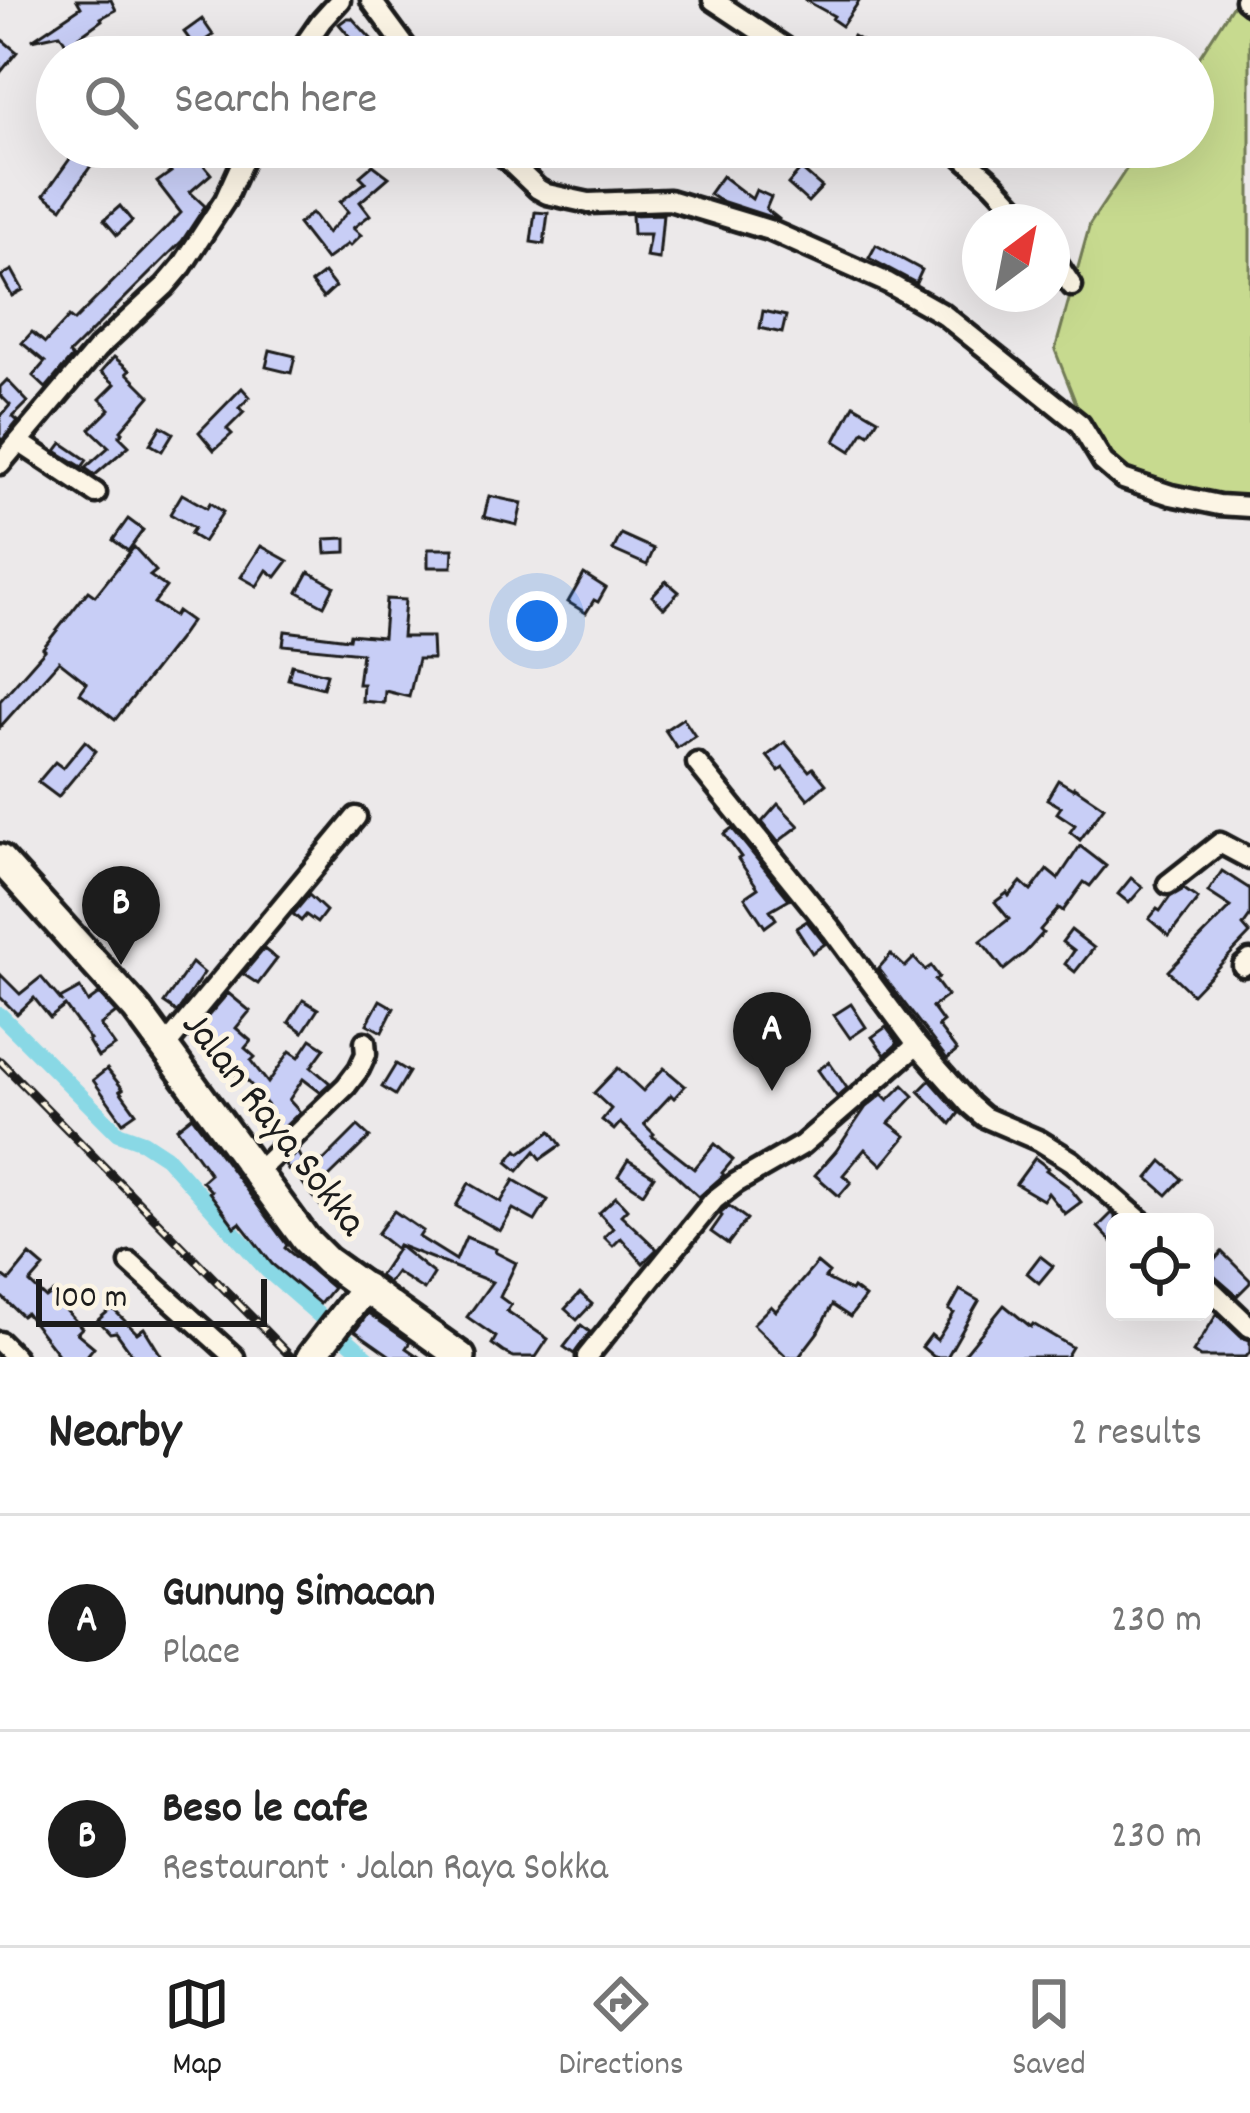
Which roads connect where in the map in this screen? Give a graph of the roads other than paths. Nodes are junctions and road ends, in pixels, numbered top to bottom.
1 (340, 0) edge
2 (371, 0) edge
3 (713, 0) edge
4 (310, 36) edge
5 (398, 36) edge
6 (767, 36) edge
7 (239, 168) edge
8 (516, 168) edge
9 (976, 168) edge
10 (1012, 204) edge
11 (1070, 283) edge
12 (1072, 286) dead end
13 (19, 442) junction
14 (0, 464) edge
15 (96, 494) dead end
16 (1250, 507) edge
17 (697, 763) dead end
18 (356, 818) dead end
19 (0, 859) edge
20 (1250, 859) edge
21 (1168, 884) dead end
22 (365, 1042) dead end
23 (917, 1045) junction
24 (166, 1046) junction
25 (256, 1172) junction
26 (1132, 1213) edge
27 (130, 1263) dead end
28 (364, 1287) junction
29 (1214, 1293) edge
30 (1250, 1327) edge
31 (0, 1342) edge
32 (316, 1351) edge
33 (15, 1357) edge
34 (234, 1357) edge
35 (461, 1357) edge
36 (587, 1357) edge

1 - 4 street
2 - 5 street
3 - 6 street
7 - 13 street
8 - 16 street
9 - 10 street
11 - 12 street
13 - 14 street
13 - 15 street
17 - 23 street
18 - 24 street
19 - 24 main road, Jalan Raya Sokka
20 - 21 street
22 - 25 street
23 - 26 street
23 - 36 street
24 - 25 main road, Jalan Raya Sokka
25 - 28 main road, Jalan Raya Sokka
27 - 34 street
28 - 32 main road
28 - 35 main road, Jalan Raya Sokka
29 - 30 street
31 - 33 street

